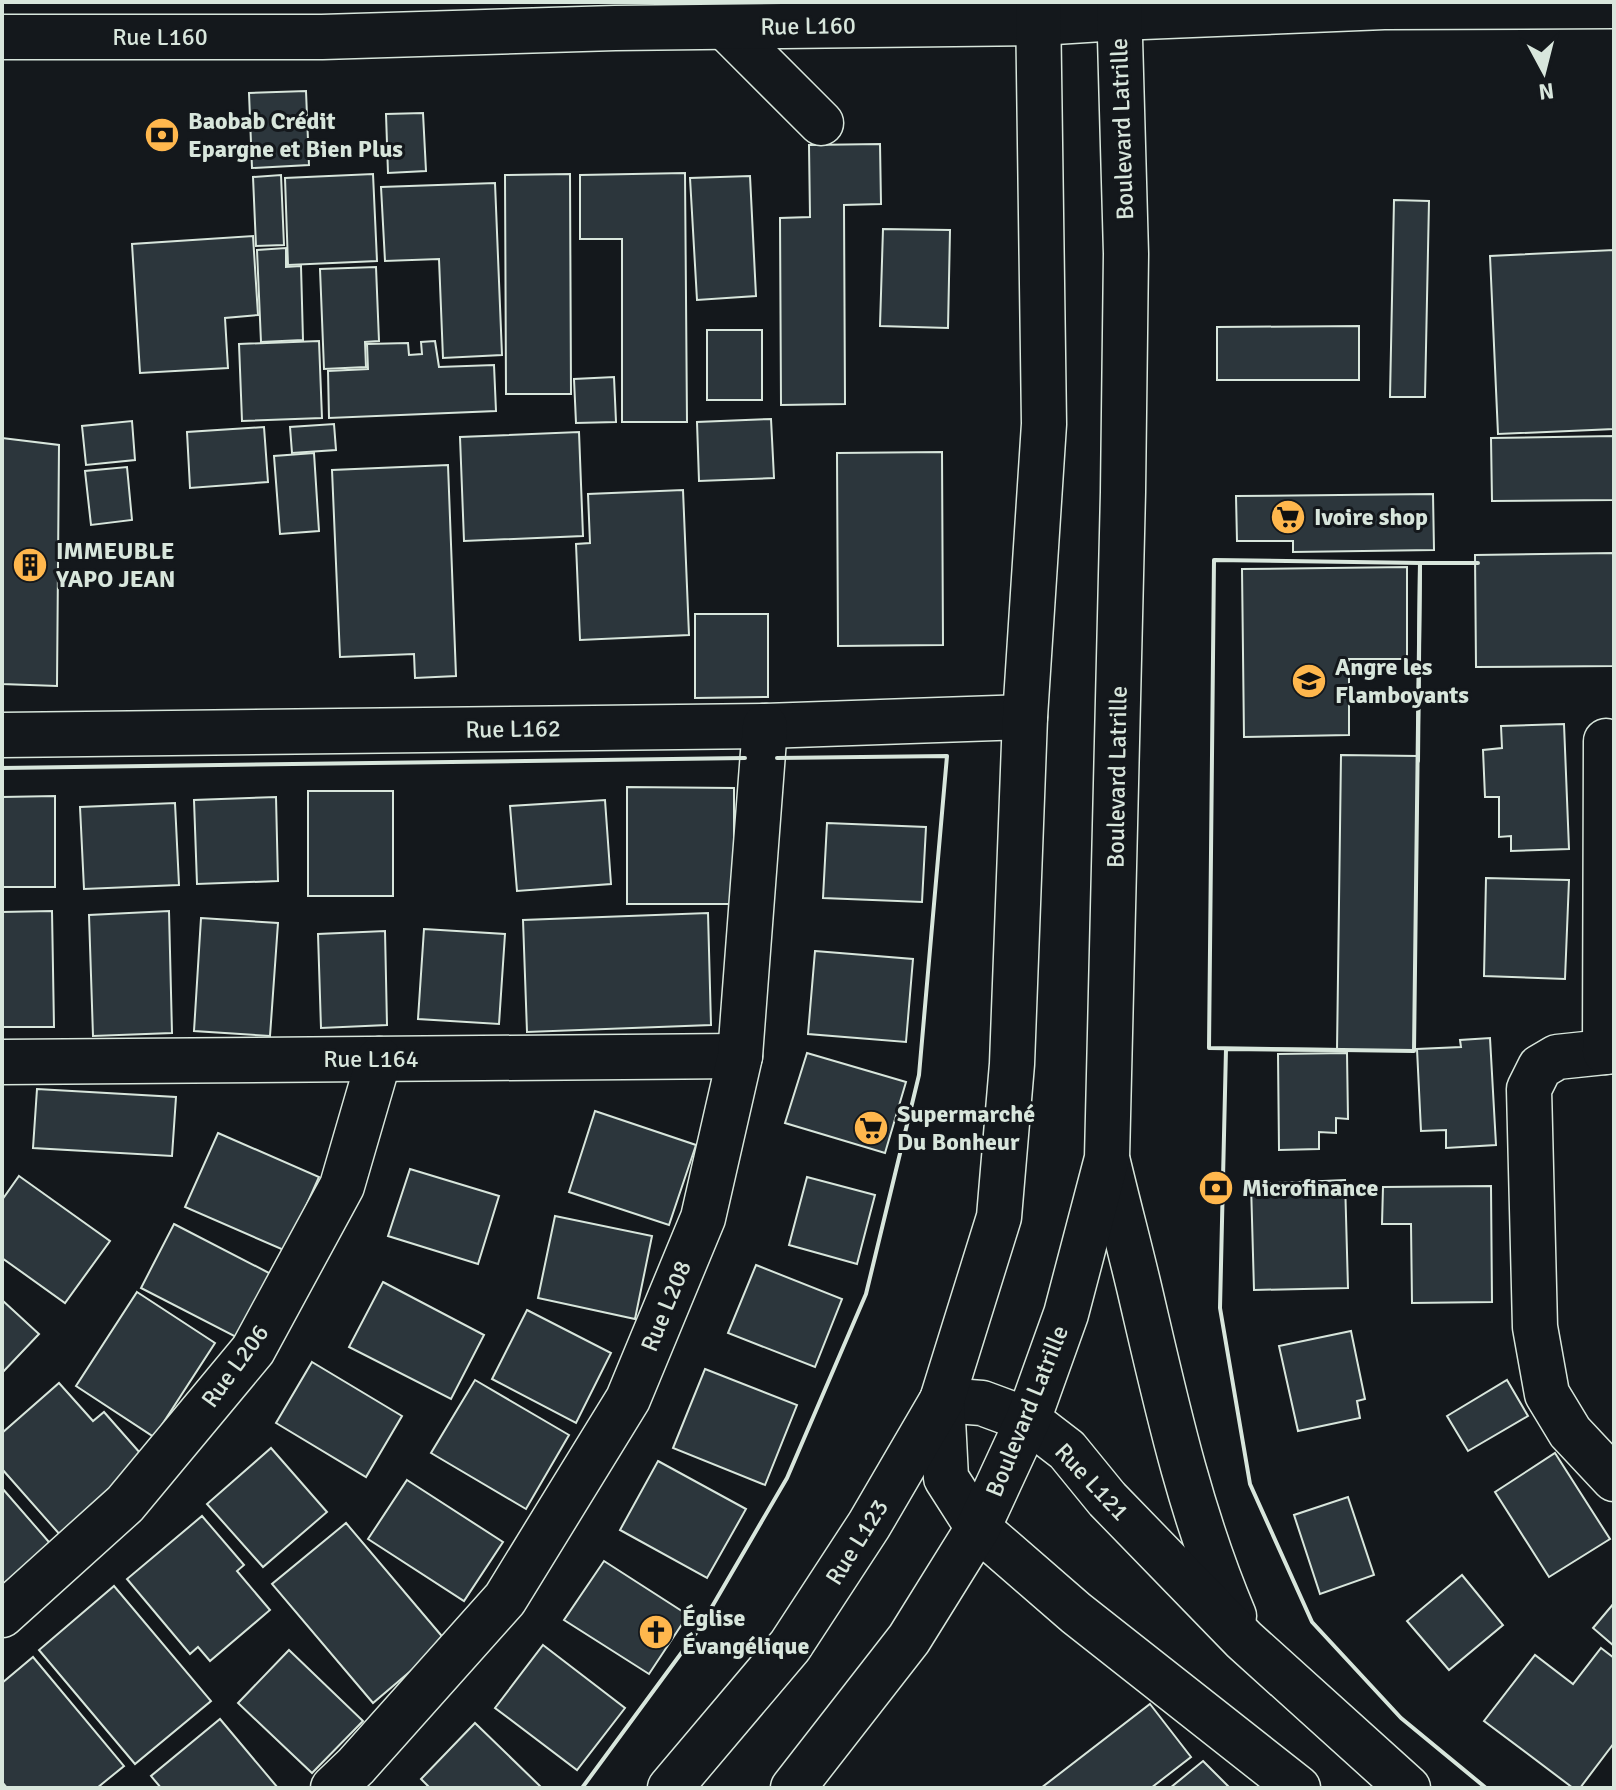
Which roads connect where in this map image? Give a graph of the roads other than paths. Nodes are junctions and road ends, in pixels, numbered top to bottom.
1 (1384, 5) edge
2 (1614, 6) edge
3 (1118, 10) edge
4 (1038, 12) edge
5 (725, 27) junction
6 (2, 37) edge
7 (821, 123) dead end
8 (1025, 717) junction
9 (765, 726) junction
10 (2, 735) edge
11 (1606, 741) dead end
12 (1610, 1052) edge
13 (740, 1056) junction
14 (379, 1059) junction
15 (2, 1062) edge
16 (1107, 1158) junction
17 (942, 1400) junction
18 (1028, 1420) junction
19 (1614, 1479) edge
20 (978, 1528) junction
21 (2, 1615) edge
22 (1244, 1640) junction
23 (333, 1788) edge
24 (670, 1788) edge
25 (793, 1788) edge
26 (1298, 1788) edge
27 (1408, 1788) edge

1 - 2 street, Rue L160
1 - 3 street, Rue L160
3 - 4 street, Rue L160
3 - 16 street, Boulevard Latrille
4 - 5 street, Rue L160
4 - 8 street
5 - 6 street, Rue L160
5 - 7 street
8 - 9 street, Rue L162
8 - 17 street
9 - 10 street, Rue L162
9 - 13 street, Rue L208
11 - 12 street
12 - 19 street
13 - 14 street, Rue L164
13 - 23 street, Rue L208
14 - 15 street, Rue L164
14 - 21 street, Rue L206
16 - 18 street, Boulevard Latrille
16 - 22 street
17 - 18 street, Rue L121
17 - 20 street
17 - 24 street, Rue L123
18 - 20 street, Boulevard Latrille
18 - 22 street, Rue L121
20 - 25 street
20 - 26 street
22 - 27 street, Rue L121

